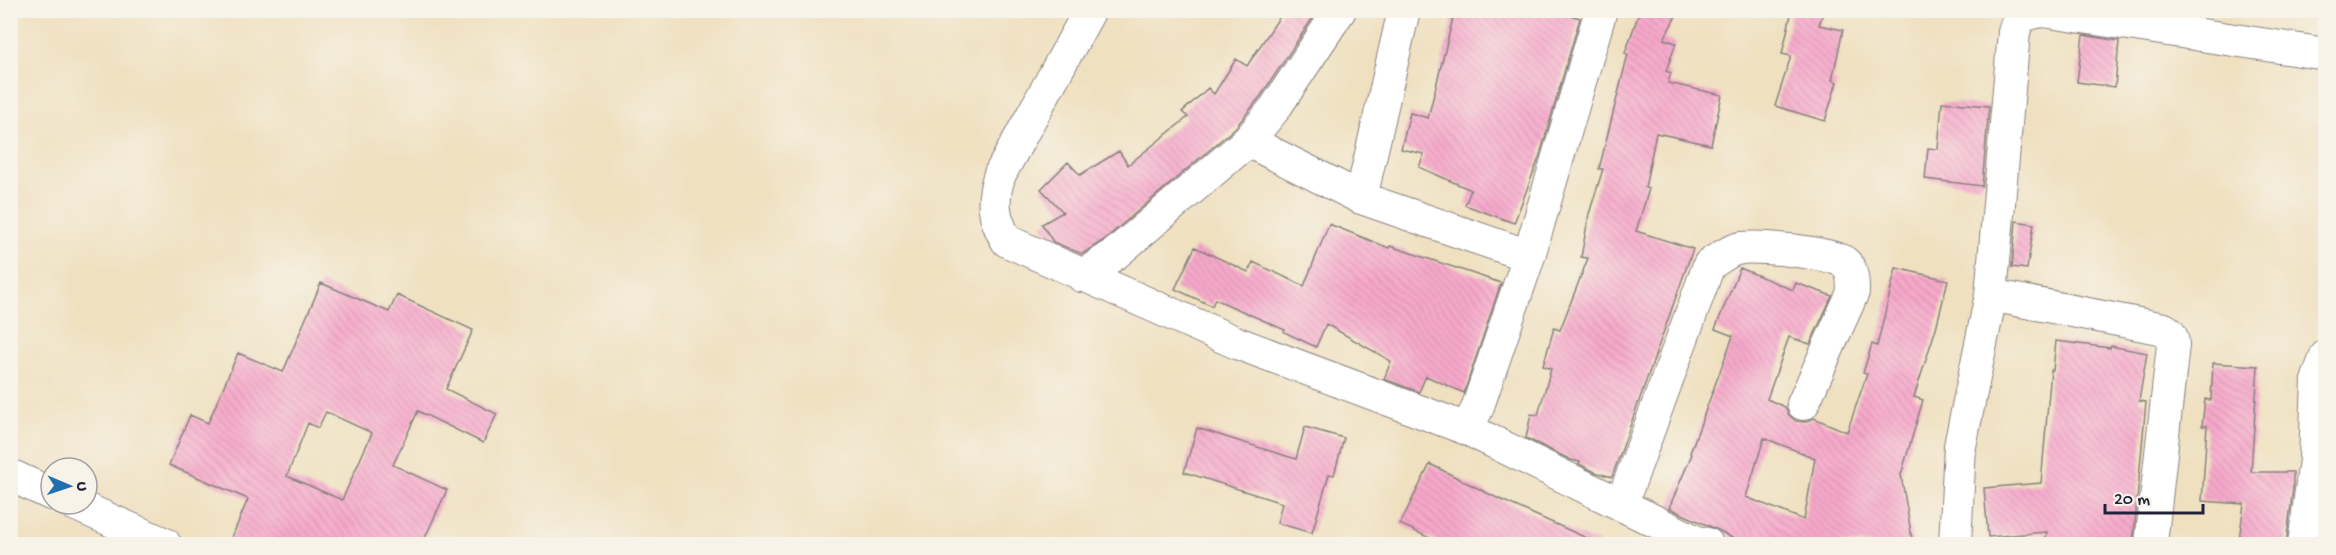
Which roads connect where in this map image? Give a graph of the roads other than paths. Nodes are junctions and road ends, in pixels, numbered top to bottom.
1 (1090, 10) edge
2 (1340, 10) edge
3 (1404, 10) edge
4 (1601, 10) edge
5 (2325, 54) edge
6 (1248, 141) junction
7 (1360, 198) junction
8 (1529, 256) junction
9 (1082, 276) junction
10 (1990, 295) junction
11 (2325, 356) edge
12 (1803, 404) dead end
13 (1467, 429) junction
14 (2320, 461) edge
15 (10, 475) edge
16 (39, 488) edge
17 (1622, 503) junction
18 (99, 515) edge
19 (165, 544) edge
20 (1707, 544) edge
21 (1954, 544) edge
22 (2151, 544) edge
23 (2304, 544) edge

1 - 9 street
2 - 6 street
3 - 7 street
4 - 8 street
5 - 10 street
6 - 7 street
6 - 9 street
7 - 8 street
8 - 13 street
9 - 13 street
10 - 21 street
10 - 22 street
11 - 14 street
12 - 17 street
13 - 17 street
14 - 23 street
15 - 16 street
17 - 20 street
18 - 19 street

